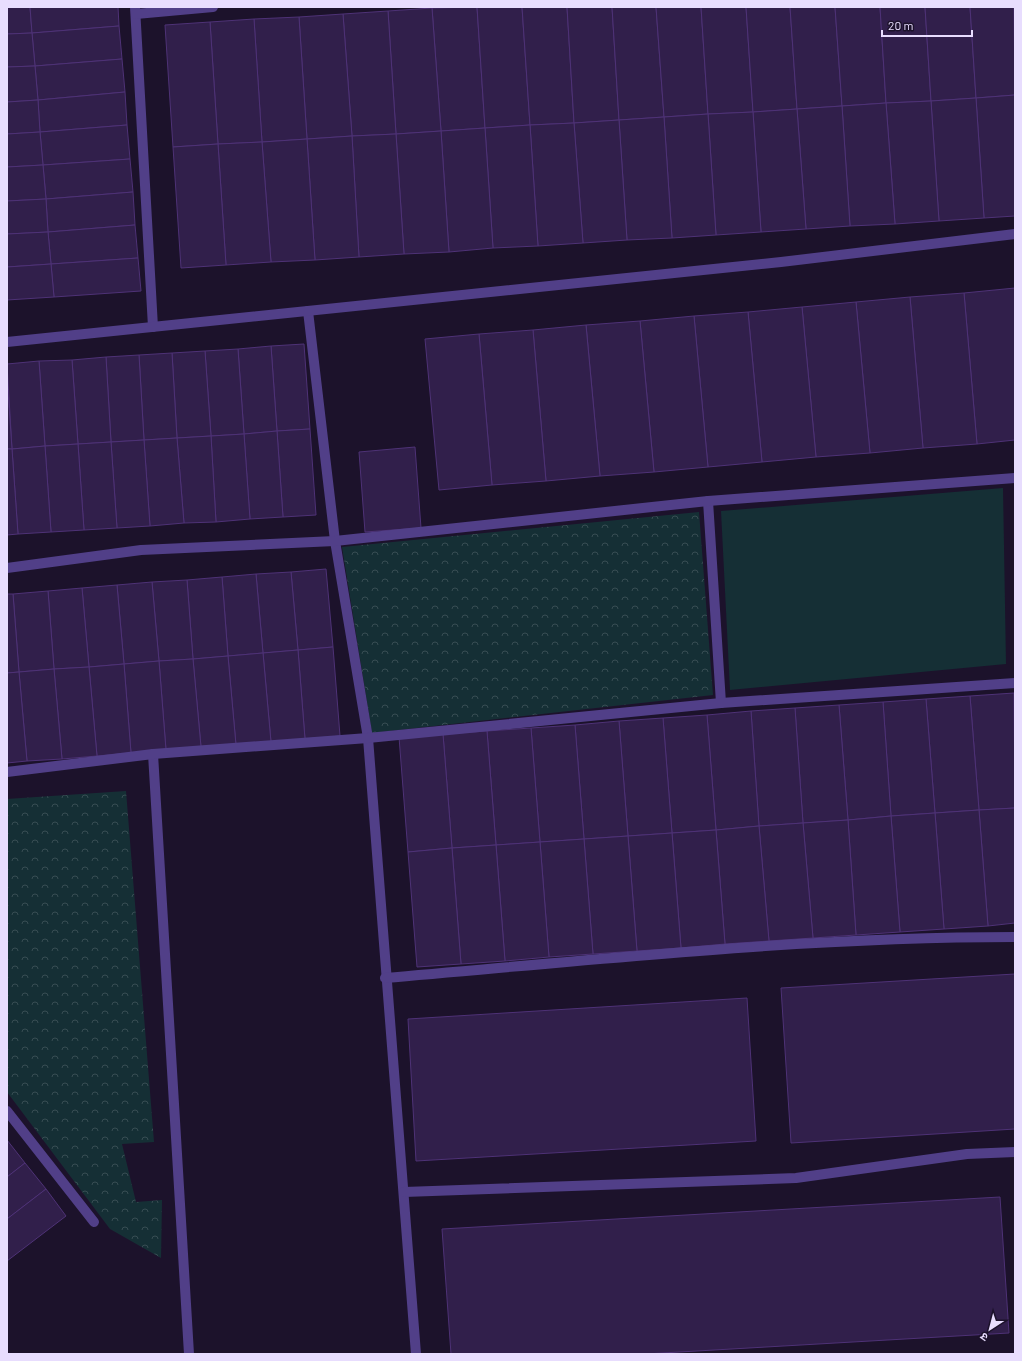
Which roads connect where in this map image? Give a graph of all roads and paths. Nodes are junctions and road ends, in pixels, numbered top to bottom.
1 (213, 7) edge
2 (135, 10) edge
3 (1015, 234) edge
4 (308, 311) junction
5 (153, 327) junction
6 (7, 342) edge
7 (1015, 478) edge
8 (708, 501) junction
9 (335, 542) junction
10 (7, 568) edge
11 (1015, 683) edge
12 (721, 703) junction
13 (368, 738) junction
14 (153, 754) junction
15 (7, 772) edge
16 (1015, 937) edge
17 (385, 978) junction
18 (7, 1111) edge
19 (1015, 1152) edge
20 (404, 1192) junction
21 (94, 1222) dead end
22 (189, 1354) edge
23 (416, 1354) edge

1 - 2 street
2 - 5 street
3 - 4 street
4 - 5 street
4 - 9 street
5 - 6 street
7 - 8 street
8 - 9 street
8 - 12 street
9 - 10 street
9 - 13 street
11 - 12 street
12 - 13 street
13 - 14 street
13 - 17 street
14 - 15 street
14 - 22 street
16 - 17 street
17 - 20 street
18 - 21 street
19 - 20 street
20 - 23 street

